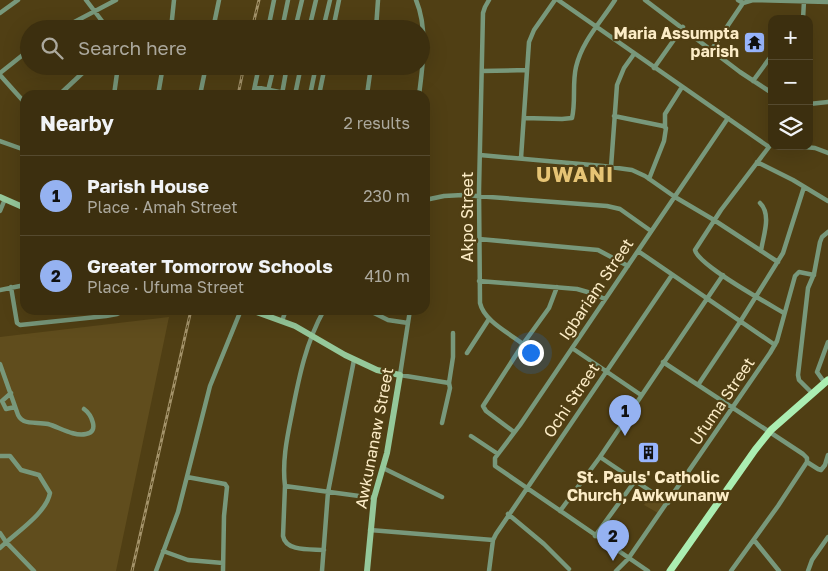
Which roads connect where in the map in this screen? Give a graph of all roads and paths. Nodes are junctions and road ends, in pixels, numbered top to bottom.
1 (18, 0) edge
2 (86, 0) edge
3 (116, 0) edge
4 (174, 0) edge
5 (219, 0) edge
6 (274, 0) edge
7 (288, 0) edge
8 (302, 0) edge
9 (316, 0) edge
10 (330, 0) edge
11 (339, 0) edge
12 (378, 0) edge
13 (416, 0) edge
14 (490, 0) edge
15 (557, 0) edge
16 (615, 0) edge
17 (646, 0) edge
18 (738, 0) edge
19 (804, 1) edge
20 (828, 2) edge
21 (743, 3) junction
22 (94, 10) junction
23 (0, 14) edge
24 (803, 15) edge
25 (77, 20) edge
26 (101, 20) edge
27 (173, 20) edge
28 (215, 20) edge
29 (270, 20) edge
30 (284, 20) edge
31 (297, 20) edge
32 (311, 20) edge
33 (325, 20) edge
34 (335, 20) edge
35 (377, 20) edge
36 (421, 20) edge
37 (597, 27) junction
38 (683, 27) junction
39 (712, 49) junction
40 (634, 54) junction
41 (20, 55) edge
42 (768, 60) edge
43 (654, 68) junction
44 (527, 70) junction
45 (482, 71) junction
46 (0, 74) edge
47 (80, 75) edge
48 (117, 75) edge
49 (161, 75) edge
50 (204, 75) edge
51 (258, 75) edge
52 (272, 75) edge
53 (285, 75) edge
54 (299, 75) edge
55 (314, 75) edge
56 (323, 75) edge
57 (370, 75) edge
58 (421, 75) edge
59 (753, 81) junction
60 (255, 87) junction
61 (682, 87) junction
62 (64, 90) edge
63 (115, 90) edge
64 (159, 90) edge
65 (201, 90) edge
66 (254, 90) edge
67 (263, 90) edge
68 (268, 90) edge
69 (283, 90) edge
70 (296, 90) edge
71 (311, 90) edge
72 (320, 90) edge
73 (368, 90) edge
74 (419, 90) edge
75 (768, 90) edge
76 (20, 97) edge
77 (828, 102) edge
78 (813, 104) edge
79 (614, 116) junction
80 (524, 118) junction
81 (728, 118) junction
82 (665, 127) junction
83 (0, 141) edge
84 (768, 144) edge
85 (20, 148) edge
86 (768, 148) edge
87 (813, 148) edge
88 (828, 153) edge
89 (480, 155) junction
90 (521, 158) junction
91 (757, 162) junction
92 (611, 167) junction
93 (649, 179) junction
94 (804, 187) junction
95 (479, 196) junction
96 (675, 197) junction
97 (3, 198) edge
98 (430, 199) edge
99 (828, 202) edge
100 (760, 203) dead end
101 (20, 206) edge
102 (0, 211) edge
103 (714, 220) junction
104 (650, 230) junction
105 (828, 232) edge
106 (479, 239) junction
107 (638, 251) junction
108 (761, 251) junction
109 (778, 262) junction
110 (628, 266) junction
111 (672, 275) junction
112 (814, 275) junction
113 (723, 276) junction
114 (479, 281) junction
115 (20, 285) edge
116 (12, 287) junction
117 (557, 287) junction
118 (0, 290) edge
119 (756, 296) junction
120 (605, 299) junction
121 (706, 299) junction
122 (784, 313) junction
123 (112, 315) edge
124 (239, 315) edge
125 (265, 315) edge
126 (284, 315) edge
127 (321, 315) edge
128 (378, 315) edge
129 (409, 315) edge
130 (489, 320) junction
131 (282, 321) junction
132 (740, 322) junction
133 (408, 323) junction
134 (452, 333) dead end
135 (311, 335) junction
136 (523, 344) junction
137 (828, 344) edge
138 (775, 345) junction
139 (572, 348) junction
140 (467, 353) dead end
141 (354, 360) junction
142 (664, 362) junction
143 (0, 364) edge
144 (606, 372) junction
145 (400, 375) junction
146 (827, 382) edge
147 (450, 383) junction
148 (698, 385) junction
149 (11, 393) junction
150 (813, 394) junction
151 (641, 395) junction
152 (15, 407) junction
153 (732, 408) junction
154 (84, 409) dead end
155 (442, 423) dead end
156 (514, 432) junction
157 (771, 433) junction
158 (471, 436) dead end
159 (498, 454) junction
160 (828, 454) edge
161 (0, 456) edge
162 (600, 457) junction
163 (807, 462) junction
164 (383, 468) junction
165 (187, 477) junction
166 (635, 481) junction
167 (285, 486) junction
168 (526, 488) junction
169 (328, 492) junction
170 (442, 497) dead end
171 (374, 498) junction
172 (668, 503) junction
173 (560, 511) junction
174 (508, 514) junction
175 (370, 530) junction
176 (0, 532) edge
177 (595, 536) junction
178 (828, 537) edge
179 (493, 540) junction
180 (754, 540) junction
181 (6, 542) junction
182 (0, 548) edge
183 (324, 550) junction
184 (163, 552) junction
185 (628, 559) junction
186 (223, 563) junction
187 (569, 569) dead end
188 (34, 571) edge
189 (156, 571) edge
190 (223, 571) edge
191 (322, 571) edge
192 (367, 571) edge
193 (489, 571) edge
194 (616, 571) edge
195 (648, 571) edge
196 (670, 571) edge
197 (674, 571) edge
198 (732, 571) edge
199 (779, 571) edge
200 (808, 571) edge

1 - 23 street
2 - 22 street
3 - 22 street
4 - 27 street
5 - 28 street
6 - 29 street
7 - 30 street
8 - 31 street
9 - 32 street
10 - 33 street
11 - 34 street
12 - 35 street
13 - 36 street
14 - 45 street, Akpo Street
15 - 37 street
15 - 44 street
16 - 37 street
17 - 38 street
18 - 21 street
19 - 20 street
19 - 21 street
19 - 24 street
21 - 39 street
22 - 25 street
22 - 26 street
37 - 40 street
37 - 80 street
38 - 39 street
38 - 43 street
39 - 59 street
40 - 43 street
40 - 79 street
41 - 46 street
42 - 59 street
43 - 61 street
44 - 45 street
44 - 80 street
45 - 89 street, Akpo Street
46 - 76 street
47 - 62 street
48 - 63 street
49 - 64 street
50 - 65 street
51 - 60 street
52 - 68 street
53 - 69 street
54 - 70 street
55 - 71 street
56 - 72 street
57 - 73 street
58 - 74 street
59 - 75 street
60 - 66 street
60 - 67 street
61 - 81 street
61 - 82 street
77 - 78 street
79 - 82 street
79 - 92 street
80 - 90 street
81 - 84 street
81 - 96 street, Igbariam Street
82 - 93 street
83 - 85 street
86 - 91 street
87 - 88 street
89 - 90 street
89 - 95 street, Akpo Street
90 - 92 street
91 - 94 street
91 - 103 street
92 - 93 street
93 - 96 street
94 - 99 street
94 - 109 street
95 - 98 street
95 - 104 street
95 - 106 street, Akpo Street
96 - 103 street
96 - 104 street, Igbariam Street
97 - 101 street
97 - 102 street
100 - 108 street
103 - 108 street
103 - 113 street
104 - 107 street, Igbariam Street
105 - 112 street
106 - 110 street
106 - 114 street, Akpo Street
107 - 110 street, Igbariam Street
107 - 111 street
108 - 109 street
109 - 119 street
110 - 120 street, Igbariam Street
111 - 121 street
111 - 144 street, Ochi Street
112 - 122 street, Ufuma Street
112 - 150 street
113 - 119 street
113 - 121 street
114 - 117 street
114 - 130 street, Akpo Street
115 - 116 street
116 - 118 street
116 - 123 street
117 - 120 street
117 - 136 street
119 - 122 street
119 - 132 street
120 - 139 street, Igbariam Street
121 - 132 street
121 - 142 street
122 - 138 street, Ufuma Street
124 - 165 street
125 - 131 street
126 - 131 street
127 - 135 street
128 - 133 street
129 - 133 street, Awkunanaw Street
130 - 136 street
130 - 140 street
131 - 135 street
132 - 138 street
132 - 148 street
133 - 145 street, Awkunanaw Street
134 - 147 street
135 - 141 street
135 - 167 street
136 - 156 street
137 - 146 street
138 - 153 street, Ufuma Street
139 - 144 street
139 - 156 street, Igbariam Street
141 - 145 street
141 - 169 street
142 - 148 street
142 - 151 street
143 - 149 street
144 - 151 street
144 - 168 street, Ochi Street
145 - 147 street
145 - 164 street, Awkunanaw Street
146 - 150 main road
146 - 157 main road
147 - 155 street
148 - 153 street
149 - 152 street
149 - 152 street
150 - 157 main road
151 - 162 street
152 - 154 street
153 - 157 street
153 - 172 street, Ufuma Street
156 - 159 street, Igbariam Street
157 - 163 street
157 - 196 main road
157 - 197 main road
158 - 159 street
159 - 168 street
160 - 163 street
161 - 181 street
162 - 166 street
162 - 173 street
163 - 180 street
164 - 170 street
164 - 171 street, Awkunanaw Street
165 - 184 street
165 - 186 street
166 - 172 street
166 - 177 street
167 - 169 street
167 - 183 street
168 - 173 street
168 - 174 street, Ochi Street
169 - 171 street
169 - 183 street
171 - 175 street, Awkunanaw Street
172 - 185 street, Ufuma Street
173 - 177 street
174 - 179 street, Ochi Street
174 - 187 street
175 - 179 street
175 - 192 street, Awkunanaw Street
176 - 181 street
177 - 185 street
178 - 200 street
179 - 193 street
180 - 198 street
180 - 199 street
181 - 182 street
181 - 188 street
183 - 191 street
184 - 186 street
184 - 189 street
185 - 194 street, Ufuma Street
185 - 195 street
186 - 190 street

